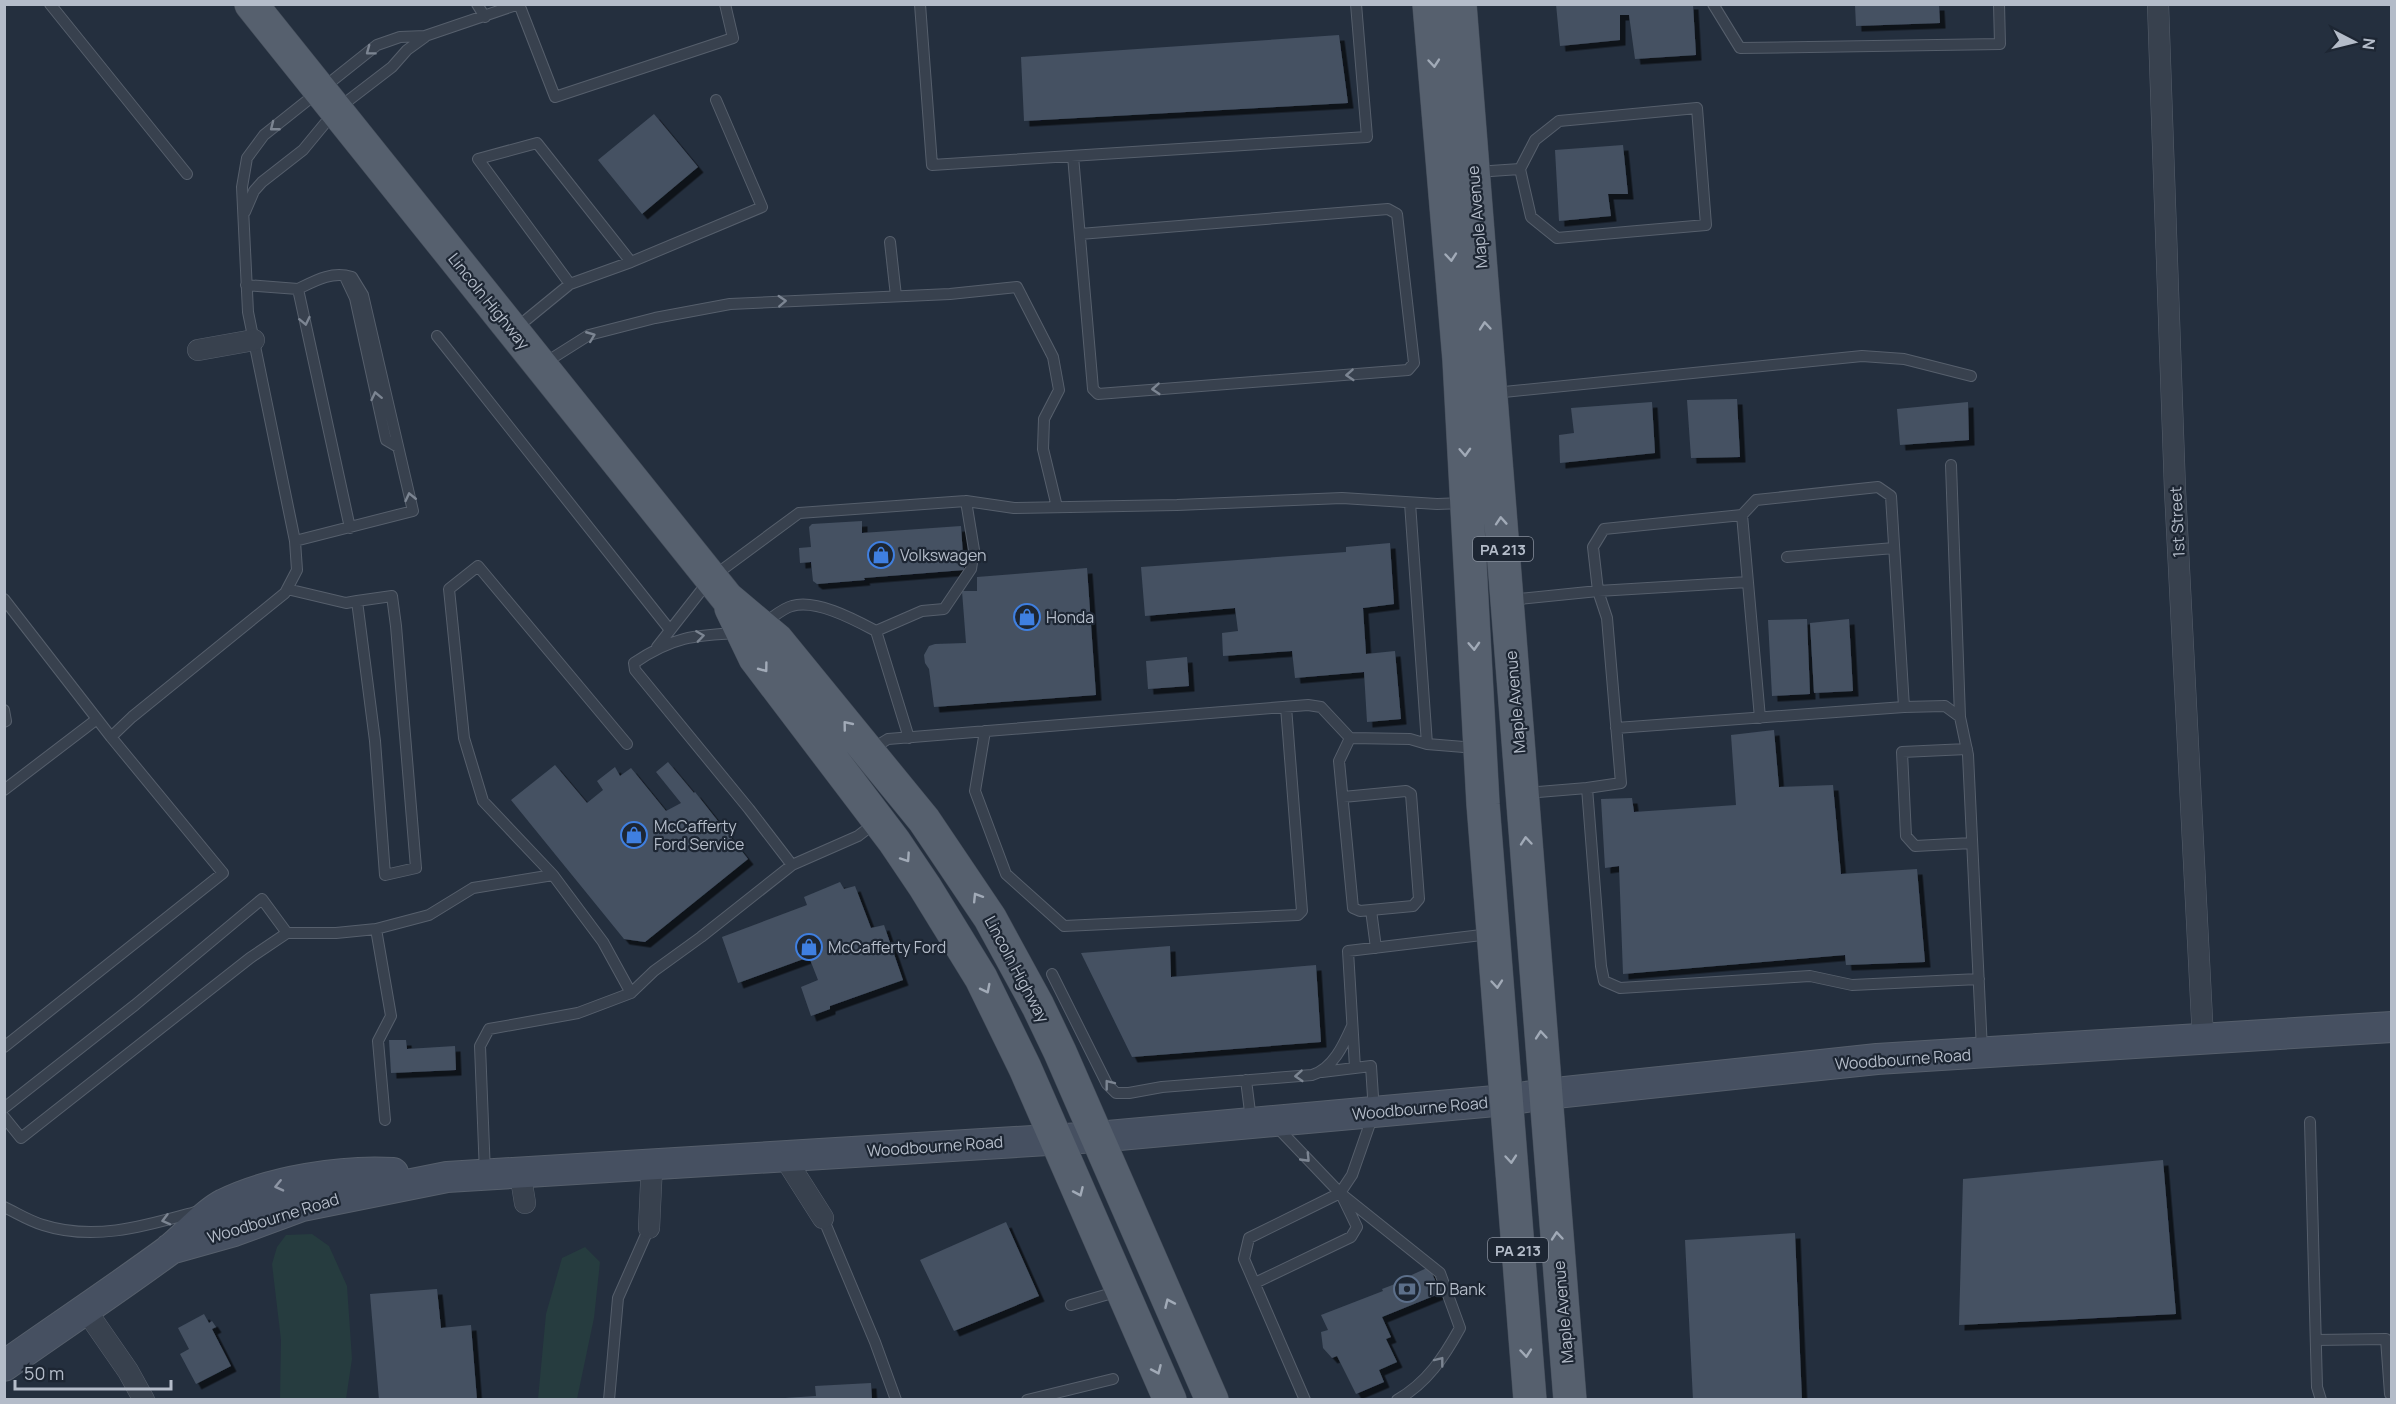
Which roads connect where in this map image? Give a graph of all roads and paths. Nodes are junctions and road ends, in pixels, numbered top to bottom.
1 (50, 4) edge
2 (251, 4) edge
3 (477, 4) edge
4 (519, 4) edge
5 (725, 4) edge
6 (920, 4) edge
7 (1356, 4) edge
8 (1429, 4) edge
9 (1460, 4) edge
10 (1713, 4) edge
11 (1999, 4) edge
12 (2158, 4) edge
13 (484, 17) junction
14 (425, 36) junction
15 (328, 100) junction
16 (716, 100) dead end
17 (1073, 156) junction
18 (1520, 169) junction
19 (1473, 172) junction
20 (187, 174) dead end
21 (243, 219) junction
22 (1080, 234) junction
23 (890, 242) dead end
24 (631, 262) junction
25 (570, 284) junction
26 (246, 285) junction
27 (298, 289) junction
28 (896, 296) junction
29 (513, 331) junction
30 (437, 336) dead end
31 (254, 340) junction
32 (198, 350) dead end
33 (540, 365) junction
34 (1971, 376) dead end
35 (1491, 393) junction
36 (1951, 465) dead end
37 (966, 501) junction
38 (1410, 503) junction
39 (1467, 503) junction
40 (1057, 507) junction
41 (1742, 515) junction
42 (350, 528) junction
43 (295, 541) junction
44 (1894, 548) junction
45 (1787, 557) dead end
46 (1748, 582) junction
47 (719, 588) junction
48 (288, 589) junction
49 (1598, 591) junction
50 (4, 599) edge
51 (1507, 600) junction
52 (357, 601) junction
53 (752, 629) junction
54 (670, 630) junction
55 (876, 630) junction
56 (657, 647) junction
57 (1286, 707) junction
58 (1904, 707) junction
59 (4, 710) edge
60 (1960, 717) junction
61 (1760, 718) junction
62 (97, 719) junction
63 (4, 722) edge
64 (1616, 728) junction
65 (985, 731) junction
66 (111, 737) junction
67 (909, 738) junction
68 (1350, 738) junction
69 (627, 744) dead end
70 (1427, 744) junction
71 (1479, 748) junction
72 (1966, 748) junction
73 (869, 751) junction
74 (1587, 788) junction
75 (4, 790) edge
76 (1522, 793) junction
77 (1343, 797) junction
78 (878, 820) junction
79 (1972, 843) junction
80 (792, 865) junction
81 (553, 875) junction
82 (1371, 910) junction
83 (376, 929) junction
84 (287, 933) junction
85 (1493, 934) junction
86 (1376, 948) junction
87 (1052, 974) dead end
88 (1978, 979) junction
89 (631, 993) junction
90 (1352, 1026) junction
91 (2391, 1027) edge
92 (2204, 1039) junction
93 (4, 1047) edge
94 (1074, 1052) junction
95 (1982, 1053) junction
96 (1355, 1068) junction
97 (1322, 1072) junction
98 (1246, 1080) junction
99 (1546, 1094) junction
100 (1506, 1100) junction
101 (4, 1108) edge
102 (1374, 1112) junction
103 (4, 1117) edge
104 (385, 1120) dead end
105 (1262, 1122) junction
106 (2310, 1122) dead end
107 (1097, 1137) junction
108 (1056, 1138) junction
109 (783, 1155) junction
110 (652, 1164) junction
111 (520, 1172) junction
112 (485, 1174) junction
113 (447, 1177) junction
114 (1340, 1193) junction
115 (525, 1203) dead end
116 (223, 1205) junction
117 (4, 1207) edge
118 (823, 1218) joint
119 (649, 1228) joint
120 (170, 1250) junction
121 (1255, 1283) junction
122 (1122, 1290) junction
123 (1071, 1305) dead end
124 (85, 1309) junction
125 (2316, 1340) junction
126 (4, 1365) edge
127 (1113, 1379) dead end
128 (2390, 1394) edge
129 (144, 1400) edge
130 (609, 1400) edge
131 (896, 1400) edge
132 (1027, 1400) edge
133 (1170, 1400) edge
134 (1212, 1400) edge
135 (1305, 1400) edge
136 (1397, 1400) edge
137 (1530, 1400) edge
138 (1570, 1400) edge
139 (2320, 1400) edge

1 - 20 lane
2 - 15 main road, Lincoln Highway
3 - 13 lane
4 - 5 lane
4 - 13 lane
6 - 17 lane
7 - 17 lane
8 -> 39 main road, Maple Avenue / PA 213
9 - 19 main road, Maple Avenue / PA 213
10 - 11 lane
12 - 92 street, 1st Street
13 - 14 lane
14 - 15 lane
14 -> 15 lane
15 - 21 lane
15 -> 21 lane
15 - 29 main road, Lincoln Highway
16 - 24 lane
17 - 22 lane
18 - 18 lane
18 - 19 lane
35 -> 19 main road, Maple Avenue / PA 213
21 - 26 lane
22 -> 22 lane
23 - 28 lane
24 - 25 lane
24 - 25 lane
25 - 29 lane
26 - 27 lane
26 - 31 lane
27 -> 42 lane
42 -> 27 lane
33 -> 28 lane
28 - 40 lane
29 - 33 main road, Lincoln Highway
30 - 54 lane
31 - 32 street
31 - 43 lane
33 - 47 main road, Lincoln Highway
34 - 35 lane
51 -> 35 main road, Maple Avenue / PA 213
36 - 60 lane
37 - 40 lane
37 - 47 lane
37 - 55 lane
38 - 39 lane
38 - 40 lane
38 - 70 lane
39 -> 71 main road, Maple Avenue / PA 213
41 - 44 lane
41 - 46 lane
41 - 49 lane
42 - 43 lane
43 - 48 lane
44 - 45 lane
44 - 58 lane
46 - 49 lane
46 - 61 lane
47 - 53 main road, Lincoln Highway
47 - 54 lane
48 - 52 lane
48 - 66 lane
49 - 51 lane
49 - 64 lane
50 - 62 lane
51 - 76 main road, Maple Avenue / PA 213
52 - 52 lane
53 - 55 lane
56 -> 53 lane
73 -> 53 main road, Lincoln Highway
53 -> 78 main road, Lincoln Highway
54 - 56 lane
55 - 67 lane
56 - 80 lane
57 - 65 lane
57 - 65 lane
57 - 68 lane
58 - 60 lane
58 - 61 lane
59 - 63 lane
60 - 72 lane
61 - 64 lane
62 - 66 lane
62 - 75 lane
64 - 74 lane
65 - 67 lane
66 - 93 lane
67 - 73 lane
68 - 70 lane
68 - 77 lane
69 - 81 lane
70 - 71 lane
71 - 85 main road, Maple Avenue / PA 213
72 - 79 lane
72 - 79 lane
94 -> 73 main road, Lincoln Highway
74 - 76 lane
74 - 88 lane
99 -> 76 main road, Maple Avenue / PA 213
77 - 82 lane
77 - 82 lane
78 - 80 lane
78 -> 108 main road, Lincoln Highway
79 - 88 lane
80 - 89 lane
81 - 83 lane
81 - 89 lane
82 - 86 lane
83 - 84 lane
83 - 104 lane
84 - 101 lane
84 - 103 lane
85 - 86 lane
85 -> 100 main road, Maple Avenue / PA 213
86 - 90 lane
87 - 94 lane
88 - 95 lane
89 - 112 lane
90 - 96 lane
90 - 97 lane
91 - 92 main road, Woodbourne Road
92 - 95 main road, Woodbourne Road
98 -> 94 lane
94 - 107 main road, Lincoln Highway
95 - 99 main road, Woodbourne Road
96 - 97 lane
96 - 102 lane
97 -> 98 lane
98 - 105 lane
99 - 100 main road, Woodbourne Road
138 -> 99 main road, Maple Avenue / PA 213
100 - 102 main road, Woodbourne Road
100 -> 137 main road, Maple Avenue / PA 213
102 - 105 main road, Woodbourne Road
102 - 114 lane
105 - 107 main road, Woodbourne Road
105 -> 114 lane
106 - 125 lane
107 - 108 main road, Woodbourne Road
134 -> 107 main road, Lincoln Highway
108 - 109 main road, Woodbourne Road
108 -> 122 main road, Lincoln Highway
109 - 110 main road, Woodbourne Road
109 - 118 street
110 - 111 main road, Woodbourne Road
110 - 119 street
111 - 112 main road, Woodbourne Road
111 - 115 street
112 - 113 main road, Woodbourne Road
113 -> 116 main road, Woodbourne Road
113 - 120 main road, Woodbourne Road
114 - 121 lane
114 - 121 lane
136 -> 114 lane
116 -> 117 lane
116 - 120 main road, Woodbourne Road
118 - 131 lane
119 - 130 lane
120 - 124 main road, Woodbourne Road
121 - 135 lane
122 - 123 lane
122 -> 133 main road, Lincoln Highway
124 - 126 main road, Woodbourne Road
124 - 129 street
125 - 128 lane
125 - 139 lane
127 - 132 lane

